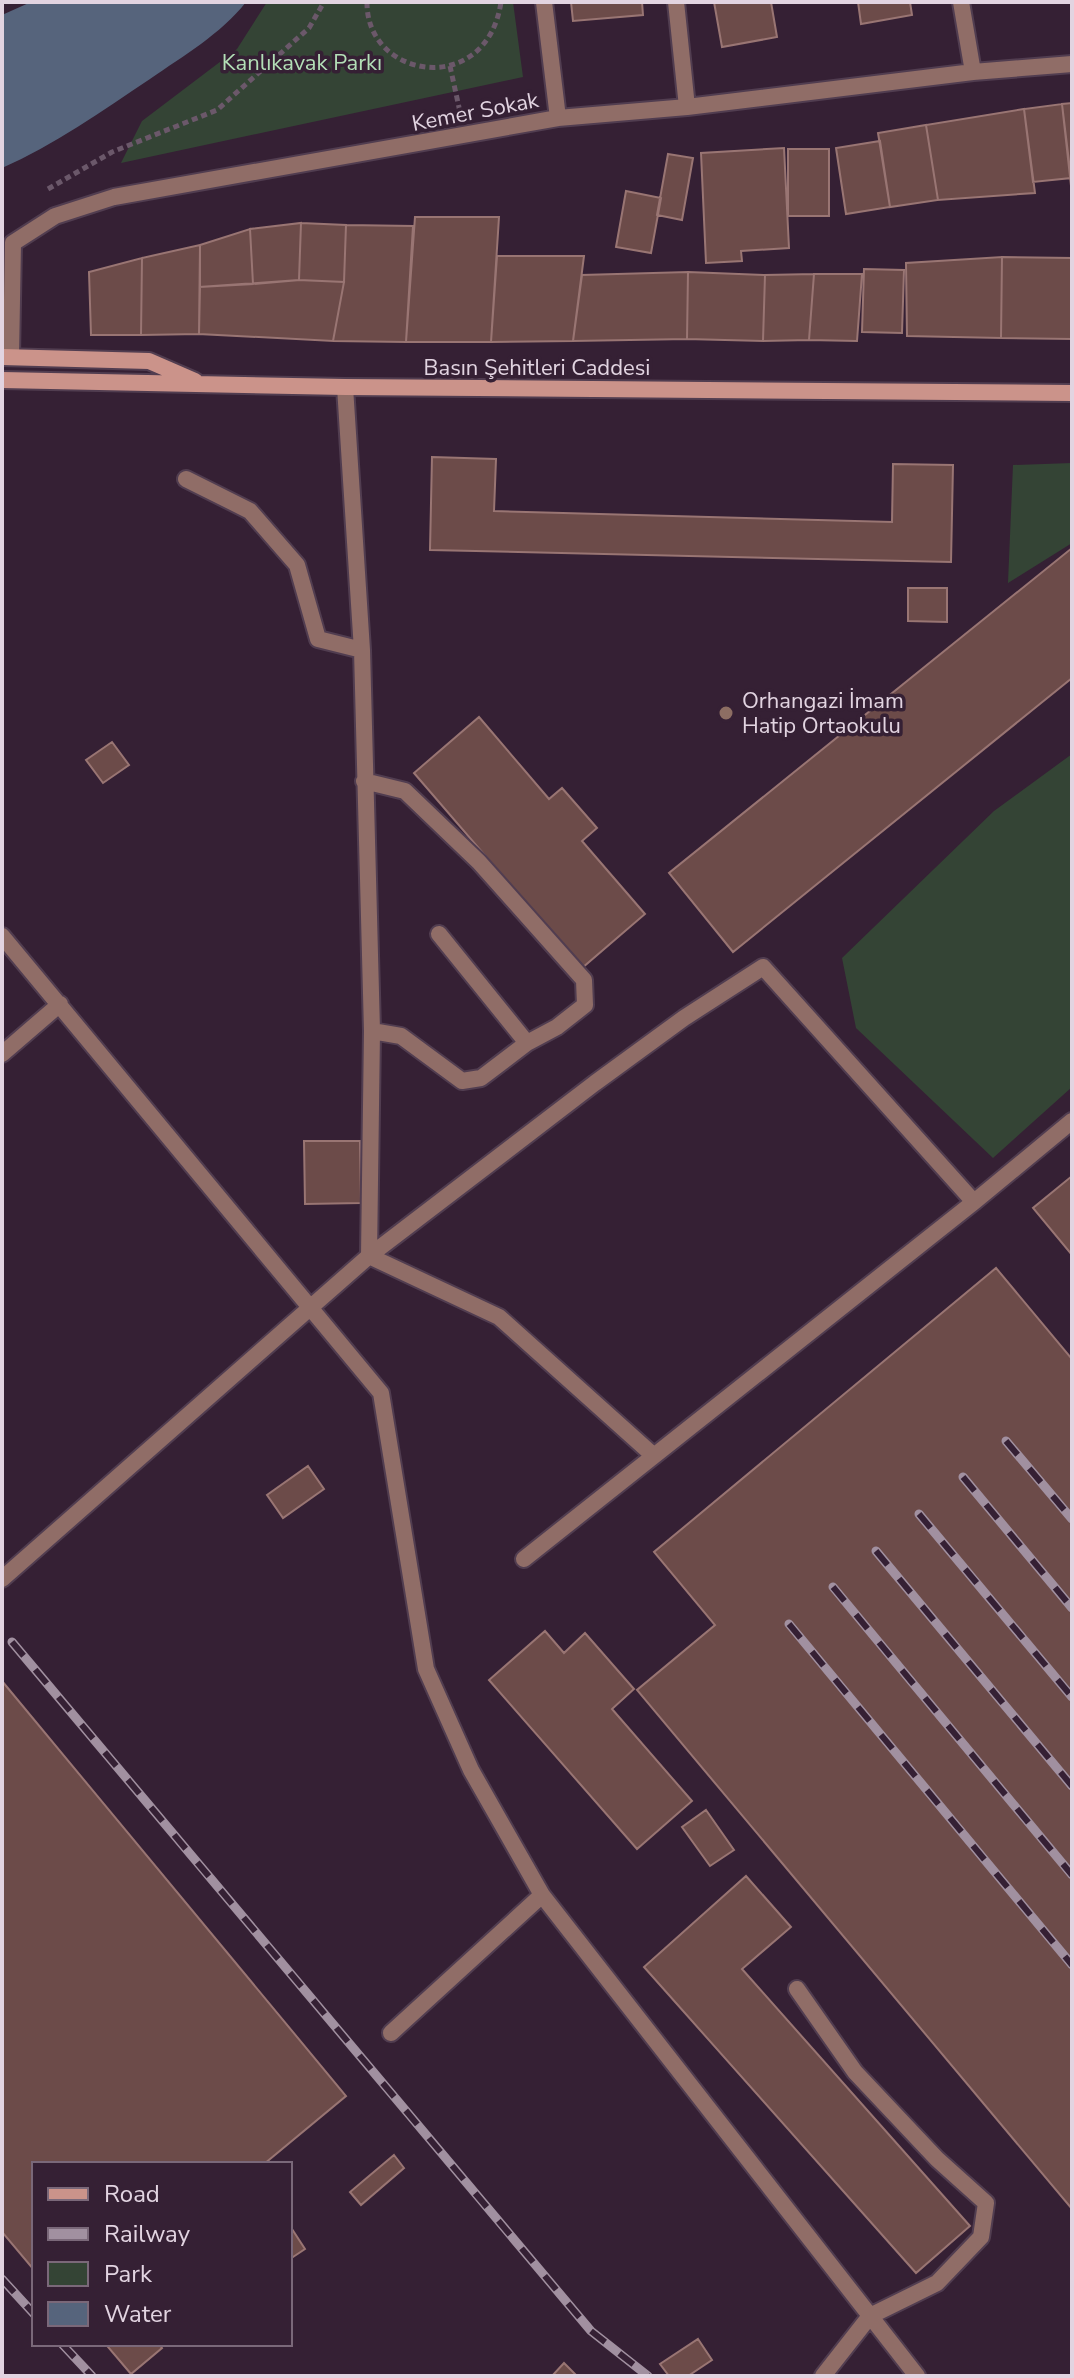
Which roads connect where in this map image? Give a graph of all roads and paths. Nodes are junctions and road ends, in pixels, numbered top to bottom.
1 (324, 2) edge
2 (367, 2) edge
3 (501, 2) edge
4 (544, 2) edge
5 (676, 2) edge
6 (961, 2) edge
7 (1072, 64) edge
8 (450, 66) junction
9 (973, 72) junction
10 (687, 107) junction
11 (558, 118) junction
12 (466, 136) junction
13 (43, 191) dead end
14 (6, 357) edge
15 (2, 380) edge
16 (204, 384) junction
17 (345, 387) junction
18 (1072, 393) edge
19 (186, 479) dead end
20 (362, 650) junction
21 (364, 781) junction
22 (439, 934) dead end
23 (2, 936) edge
24 (60, 1004) junction
25 (372, 1031) junction
26 (527, 1043) junction
27 (2, 1054) edge
28 (1072, 1121) edge
29 (974, 1202) junction
30 (369, 1256) junction
31 (312, 1308) junction
32 (654, 1456) junction
33 (524, 1559) dead end
34 (2, 1579) edge
35 (542, 1895) junction
36 (797, 1989) dead end
37 (391, 2033) dead end
38 (870, 2316) junction
39 (823, 2376) edge
40 (917, 2376) edge

1 - 13 path
2 - 8 path
3 - 8 path
4 - 11 street
5 - 10 street
6 - 9 street
7 - 9 street, Kemer Sokak
8 - 12 path
9 - 10 street, Kemer Sokak
10 - 11 street, Kemer Sokak
11 - 12 street, Kemer Sokak
12 - 14 street, Kemer Sokak
14 - 16 main road
15 - 16 main road, Basın Şehitleri Caddesi
16 - 17 main road, Basın Şehitleri Caddesi
17 - 18 main road, Basın Şehitleri Caddesi
17 - 20 street
19 - 20 street
20 - 21 street
21 - 25 street
21 - 26 street
22 - 26 street
23 - 24 street
24 - 27 street
24 - 31 street
25 - 26 street
25 - 30 street
28 - 29 street
29 - 30 street
29 - 32 street
30 - 31 street
30 - 32 street
31 - 34 street
31 - 35 street
32 - 33 street
35 - 37 street
35 - 38 street
36 - 38 street
38 - 39 street
38 - 40 street

